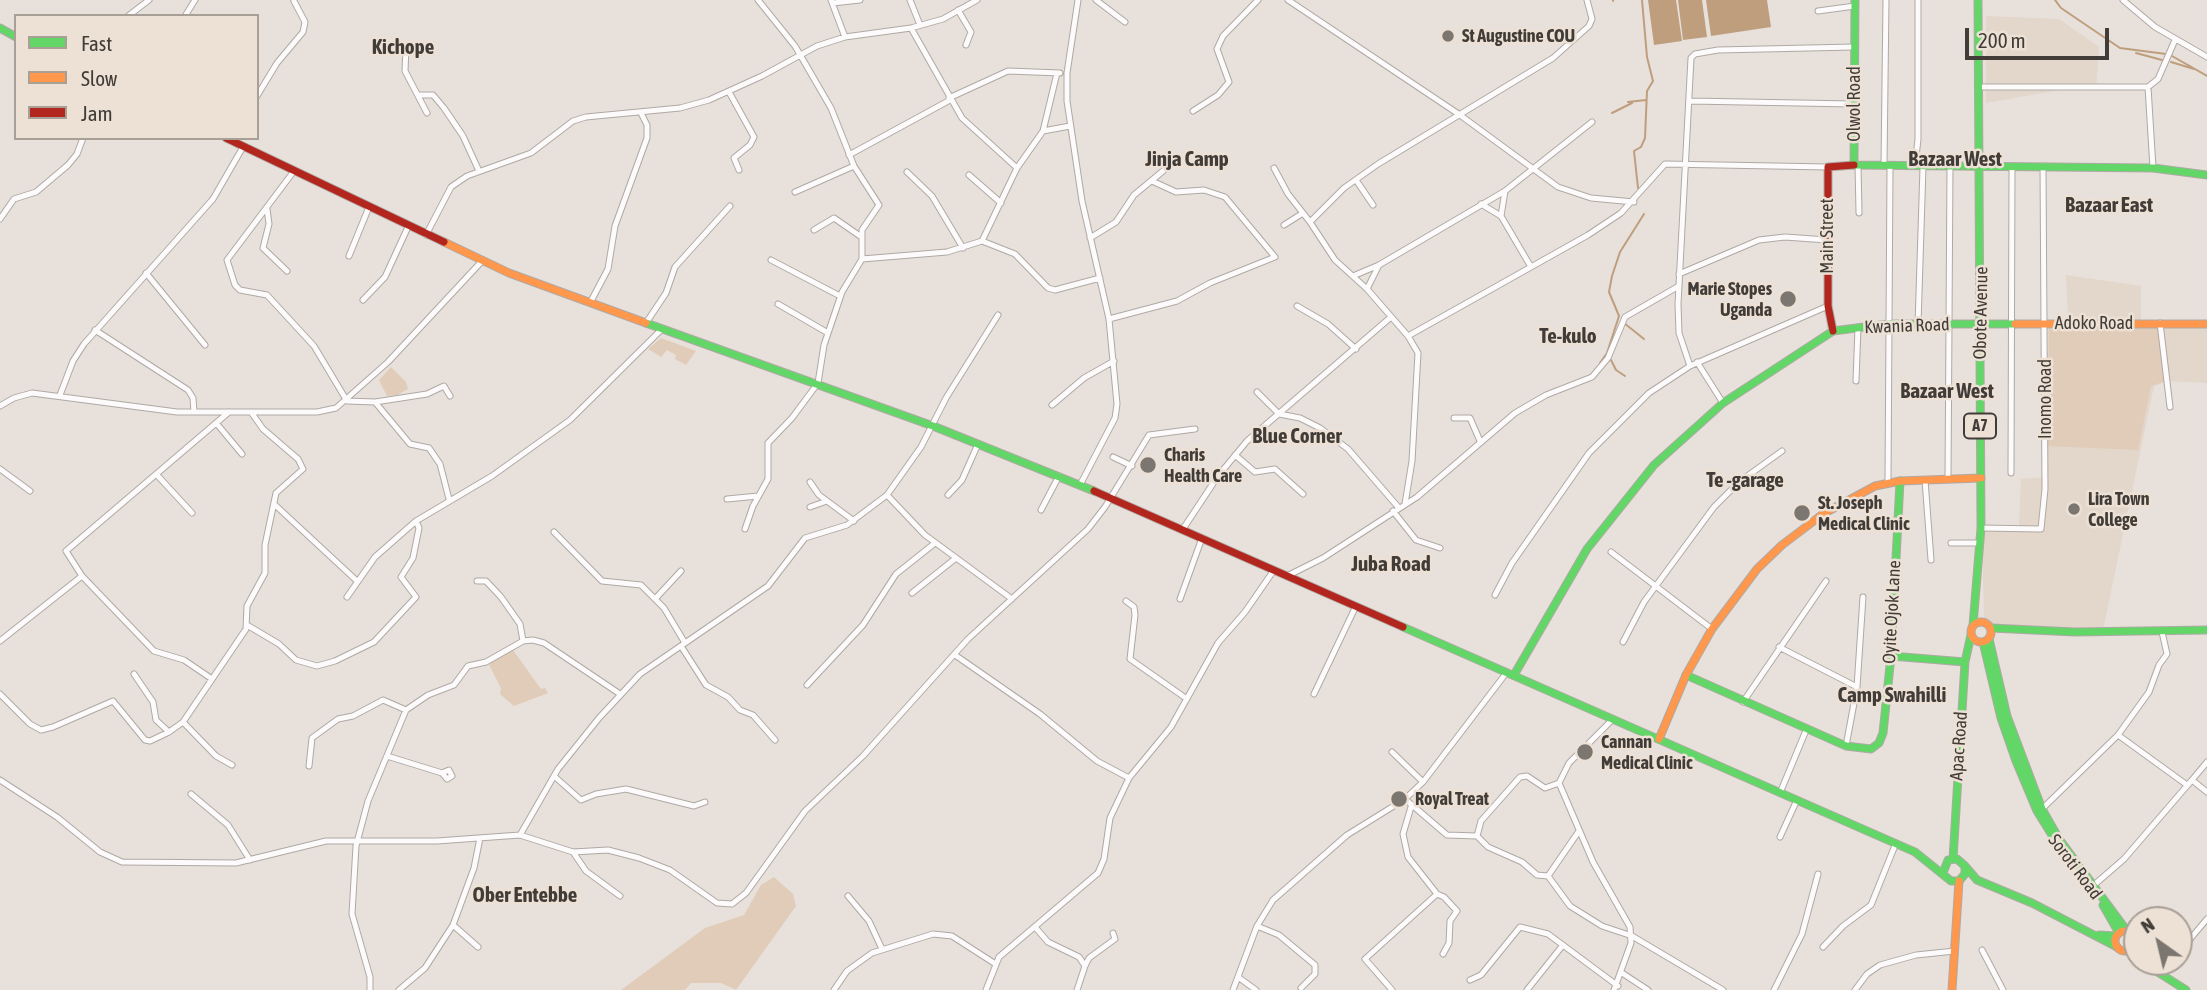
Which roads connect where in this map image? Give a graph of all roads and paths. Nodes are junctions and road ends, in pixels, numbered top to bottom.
1 (149, 0) edge
2 (758, 0) edge
3 (860, 0) edge
4 (910, 0) edge
5 (977, 0) edge
6 (1078, 0) edge
7 (1096, 0) edge
8 (1258, 0) edge
9 (1289, 0) edge
10 (1587, 0) edge
11 (1886, 0) edge
12 (1918, 0) edge
13 (1981, 0) edge
14 (2123, 0) edge
15 (294, 1) edge
16 (832, 2) edge
17 (1855, 3) edge
18 (958, 10) junction
19 (1818, 11) dead end
20 (131, 14) edge
21 (1125, 22) dead end
22 (920, 25) junction
23 (911, 29) junction
24 (845, 37) junction
25 (2175, 40) junction
26 (967, 45) dead end
27 (406, 47) dead end
28 (1854, 47) junction
29 (799, 54) junction
30 (2207, 57) edge
31 (1057, 73) junction
32 (1067, 73) junction
33 (1983, 87) junction
34 (2148, 87) junction
35 (729, 92) junction
36 (259, 93) edge
37 (419, 95) junction
38 (949, 99) junction
39 (1690, 102) junction
40 (1853, 104) junction
41 (1193, 111) dead end
42 (427, 113) dead end
43 (641, 113) junction
44 (1460, 115) junction
45 (1592, 122) dead end
46 (1070, 126) junction
47 (1043, 131) junction
48 (82, 140) edge
49 (232, 140) edge
50 (243, 147) junction
51 (849, 155) junction
52 (1166, 157) dead end
53 (1980, 158) junction
54 (1856, 165) junction
55 (854, 166) junction
56 (1686, 166) junction
57 (1950, 166) junction
58 (2012, 166) junction
59 (2043, 166) junction
60 (1274, 167) dead end
61 (1828, 167) junction
62 (1887, 167) junction
63 (1919, 167) junction
64 (1981, 167) junction
65 (2153, 167) junction
66 (1017, 168) junction
67 (739, 170) dead end
68 (294, 171) junction
69 (479, 171) junction
70 (1534, 171) junction
71 (907, 172) dead end
72 (2207, 175) edge
73 (969, 176) dead end
74 (1356, 180) junction
75 (1152, 181) junction
76 (1505, 191) junction
77 (794, 192) dead end
78 (1633, 202) junction
79 (1001, 203) junction
80 (1481, 204) junction
81 (1373, 205) dead end
82 (730, 206) dead end
83 (369, 207) junction
84 (267, 208) junction
85 (1303, 213) junction
86 (1858, 213) dead end
87 (1501, 216) junction
88 (0, 219) edge
89 (1310, 222) junction
90 (1284, 225) dead end
91 (408, 227) junction
92 (814, 230) dead end
93 (426, 235) junction
94 (860, 236) junction
95 (1090, 238) junction
96 (1827, 240) junction
97 (982, 241) junction
98 (963, 248) junction
99 (349, 256) dead end
100 (862, 259) junction
101 (482, 260) junction
102 (771, 260) dead end
103 (1378, 265) junction
104 (1531, 267) junction
105 (286, 271) dead end
106 (146, 273) junction
107 (1679, 274) junction
108 (1353, 276) junction
109 (1100, 278) junction
110 (1679, 286) junction
111 (1367, 289) junction
112 (840, 296) junction
113 (363, 300) dead end
114 (590, 303) junction
115 (778, 304) dead end
116 (1297, 306) dead end
117 (1828, 306) junction
118 (998, 315) dead end
119 (1391, 317) junction
120 (1109, 319) junction
121 (646, 323) junction
122 (2012, 323) junction
123 (2045, 323) junction
124 (2160, 323) junction
125 (1888, 324) junction
126 (1980, 324) junction
127 (2207, 324) edge
128 (1918, 325) junction
129 (1949, 325) junction
130 (1858, 327) junction
131 (95, 330) junction
132 (661, 330) junction
133 (1833, 331) junction
134 (2207, 331) edge
135 (828, 333) junction
136 (1408, 336) junction
137 (205, 345) dead end
138 (1356, 349) junction
139 (1114, 361) junction
140 (1697, 362) junction
141 (1690, 366) junction
142 (1856, 381) dead end
143 (818, 383) junction
144 (1257, 392) dead end
145 (60, 396) junction
146 (450, 396) dead end
147 (347, 401) junction
148 (375, 402) junction
149 (1723, 403) junction
150 (1052, 405) dead end
151 (0, 406) edge
152 (2170, 407) dead end
153 (194, 412) junction
154 (229, 412) junction
155 (251, 412) junction
156 (1279, 414) junction
157 (1454, 418) dead end
158 (217, 424) junction
159 (933, 426) junction
160 (1195, 429) dead end
161 (1480, 441) junction
162 (978, 443) junction
163 (1782, 451) dead end
164 (242, 454) dead end
165 (1235, 455) junction
166 (1113, 457) dead end
167 (1132, 466) junction
168 (0, 469) edge
169 (2011, 473) dead end
170 (157, 475) junction
171 (1059, 476) junction
172 (1980, 478) junction
173 (1925, 480) junction
174 (1948, 480) junction
175 (1900, 481) junction
176 (810, 482) dead end
177 (1888, 482) junction
178 (1080, 485) junction
179 (30, 491) dead end
180 (1303, 494) dead end
181 (760, 495) junction
182 (887, 495) junction
183 (948, 495) dead end
184 (1111, 498) junction
185 (449, 499) junction
186 (727, 499) dead end
187 (827, 500) junction
188 (274, 504) junction
189 (1405, 504) junction
190 (810, 507) dead end
191 (1041, 510) dead end
192 (1396, 510) junction
193 (192, 513) dead end
194 (416, 520) junction
195 (854, 521) junction
196 (1981, 528) junction
197 (745, 529) dead end
198 (1183, 529) junction
199 (554, 532) dead end
200 (1202, 538) junction
201 (935, 543) junction
202 (1951, 543) dead end
203 (1980, 543) junction
204 (1440, 548) dead end
205 (1611, 552) dead end
206 (956, 558) junction
207 (1931, 560) dead end
208 (1274, 570) junction
209 (681, 571) dead end
210 (82, 576) junction
211 (1287, 576) junction
212 (357, 581) junction
213 (477, 581) dead end
214 (1826, 581) dead end
215 (1654, 587) junction
216 (912, 593) dead end
217 (1495, 595) dead end
218 (347, 597) dead end
219 (1863, 597) dead end
220 (655, 598) junction
221 (1013, 599) junction
222 (1180, 599) dead end
223 (1126, 601) dead end
224 (1356, 606) junction
225 (1977, 623) junction
226 (247, 625) junction
227 (1991, 628) junction
228 (1712, 629) junction
229 (2207, 630) edge
230 (2162, 632) junction
231 (1971, 635) junction
232 (1986, 640) junction
233 (0, 641) edge
234 (523, 641) junction
235 (1623, 642) dead end
236 (683, 644) junction
237 (1779, 647) junction
238 (955, 655) junction
239 (1891, 656) junction
240 (1965, 662) junction
241 (134, 674) dead end
242 (1511, 674) junction
243 (1686, 675) junction
244 (212, 679) junction
245 (807, 685) dead end
246 (1857, 687) junction
247 (0, 694) edge
248 (620, 694) junction
249 (1314, 694) dead end
250 (1187, 699) junction
251 (1743, 702) junction
252 (406, 710) junction
253 (1613, 719) junction
254 (183, 722) junction
255 (1807, 728) junction
256 (169, 732) junction
257 (2118, 735) junction
258 (1659, 739) junction
259 (775, 740) dead end
260 (1846, 746) junction
261 (1392, 752) dead end
262 (387, 756) junction
263 (2207, 762) edge
264 (232, 765) dead end
265 (309, 766) dead end
266 (442, 773) dead end
267 (554, 776) junction
268 (1129, 778) junction
269 (0, 780) edge
270 (1423, 782) junction
271 (2189, 782) junction
272 (1559, 783) junction
273 (2207, 792) edge
274 (1780, 793) junction
275 (191, 794) dead end
276 (1405, 799) junction
277 (1797, 800) junction
278 (705, 802) dead end
279 (1411, 807) junction
280 (2040, 810) junction
281 (1579, 831) junction
282 (520, 835) junction
283 (1477, 836) junction
284 (1780, 837) dead end
285 (480, 838) junction
286 (357, 840) junction
287 (1896, 843) junction
288 (573, 852) junction
289 (1925, 857) junction
290 (1950, 859) junction
291 (250, 860) junction
292 (1965, 866) junction
293 (1943, 873) junction
294 (1818, 874) dead end
295 (1548, 876) junction
296 (1977, 880) junction
297 (1959, 881) junction
298 (2094, 886) junction
299 (1437, 894) junction
300 (620, 896) dead end
301 (848, 896) dead end
302 (2207, 919) edge
303 (2117, 920) junction
304 (453, 926) junction
305 (1257, 926) junction
306 (1035, 927) junction
307 (1113, 933) dead end
308 (2121, 933) junction
309 (2095, 935) junction
310 (1632, 936) junction
311 (2193, 936) edge
312 (1563, 945) junction
313 (478, 947) dead end
314 (1823, 947) dead end
315 (882, 949) junction
316 (2120, 949) junction
317 (2123, 949) edge
318 (1982, 950) dead end
319 (1956, 951) junction
320 (2123, 951) edge
321 (1443, 954) dead end
322 (1079, 957) junction
323 (1090, 958) junction
324 (994, 963) junction
325 (1085, 966) junction
326 (1622, 973) junction
327 (2164, 976) edge
328 (1238, 977) junction
329 (1470, 980) dead end
330 (1301, 988) dead end
331 (1616, 988) edge
332 (370, 990) edge
333 (399, 990) edge
334 (834, 990) edge
335 (986, 990) edge
336 (1077, 990) edge
337 (1233, 990) edge
338 (1256, 990) edge
339 (1392, 990) edge
340 (1527, 990) edge
341 (1648, 990) edge
342 (1723, 990) edge
343 (1774, 990) edge
344 (1855, 990) edge
345 (1952, 990) edge
346 (2003, 990) edge
347 (2186, 990) edge

1 - 20 street
2 - 29 street
3 - 16 street
4 - 22 street
5 - 18 street
6 - 32 street
7 - 21 street
8 - 41 street
9 - 44 street
10 - 44 street
11 - 62 street
12 - 63 street
13 - 33 street, Obote Avenue / A7
13 - 53 street, Obote Avenue / A7
14 - 25 street
15 - 36 street
16 - 24 street
17 - 19 street
17 - 28 street, Olwol Road
18 - 22 street
18 - 26 street
22 - 23 street
23 - 24 street
23 - 38 street
24 - 29 street
25 - 30 street
25 - 34 street
27 - 37 street
28 - 39 street
28 - 40 street, Olwol Road
29 - 35 street
29 - 51 street
31 - 32 street
31 - 38 street
31 - 47 street
32 - 46 street
33 - 34 street
33 - 53 street, Obote Avenue / A7
34 - 65 street
35 - 43 street
35 - 67 street
37 - 42 street
37 - 69 street
38 - 51 street
38 - 66 street
39 - 40 street
39 - 56 street
40 - 54 street, Olwol Road
43 - 69 street
43 - 114 street
44 - 70 street
44 - 74 street
45 - 70 street
46 - 47 street
46 - 95 street
47 - 66 street
48 - 88 street
49 - 50 street
50 - 68 street
50 - 106 street
51 - 55 street
52 - 75 street
53 - 64 street, Obote Avenue / A7
54 - 61 street
54 - 62 street, Olwol Road
54 - 86 street
55 - 77 street
55 - 94 street
56 - 61 street
56 - 78 street
56 - 107 street
57 - 63 street, Olwol Road
57 - 64 street, Olwol Road
57 - 129 street
58 - 59 street
58 - 64 street
58 - 122 street
59 - 65 street
59 - 123 street, Inomo Road
60 - 85 street
61 - 96 street, Main Street
62 - 63 street, Olwol Road
62 - 125 street
63 - 128 street
64 - 126 street, Obote Avenue / A7
65 - 72 street
66 - 79 street
68 - 83 street
68 - 84 street
69 - 93 street
70 - 76 street
70 - 78 street
71 - 98 street
73 - 79 street
74 - 81 street
74 - 89 street
75 - 95 street
75 - 120 street
76 - 80 street
76 - 87 street
78 - 104 street
79 - 97 street
80 - 87 street
80 - 103 street
82 - 121 street
83 - 91 street
83 - 99 street
84 - 105 street
84 - 147 street
85 - 89 street
85 - 90 street
87 - 104 street
89 - 108 street
91 - 93 street
91 - 113 street
92 - 94 street
93 - 101 street
94 - 100 street
95 - 109 street
96 - 107 street
96 - 117 street, Main Street
97 - 98 street
97 - 109 street
98 - 100 street
100 - 112 street
101 - 114 street
101 - 147 street
102 - 112 street
103 - 108 street
103 - 111 street
104 - 136 street
106 - 131 street
106 - 137 street
107 - 110 street
108 - 111 street
109 - 120 street
110 - 141 street
110 - 161 street
111 - 119 street
112 - 135 street
114 - 121 street
115 - 135 street
116 - 138 street
117 - 133 street, Main Street
117 - 140 street
118 - 159 street
119 - 136 street
119 - 138 street
120 - 139 street
121 - 132 street
122 - 123 street, Adoko Road
122 - 126 street, Adoko Road
122 - 169 street
123 - 124 street, Adoko Road
123 - 196 street, Inomo Road
124 - 127 street, Adoko Road
124 - 152 street
125 - 128 street, Kwania Road
125 - 130 street, Kwania Road
125 - 177 street
126 - 129 street, Kwania Road
126 - 172 street, Obote Avenue / A7
127 - 134 street
128 - 129 street, Kwania Road
129 - 174 street
130 - 133 street, Kwania Road
130 - 142 street
131 - 145 street
131 - 153 street
132 - 143 street
132 - 185 street
133 - 149 street
135 - 143 street
136 - 189 street
138 - 156 street
139 - 150 street
139 - 178 street
140 - 141 street
140 - 149 street
141 - 217 street
143 - 159 street
143 - 181 street
144 - 156 street
145 - 151 street
145 - 153 street
146 - 148 street
147 - 148 street
147 - 155 street
148 - 185 street
149 - 242 street
153 - 154 street
154 - 155 street
154 - 158 street
155 - 188 street
156 - 165 street
156 - 192 street
157 - 161 street
158 - 164 street
158 - 170 street
159 - 162 street
159 - 182 street
160 - 167 street
161 - 189 street
162 - 171 street
162 - 183 street
163 - 215 street
165 - 180 street
165 - 198 street
166 - 167 street
167 - 184 street
168 - 179 street
170 - 193 street
170 - 210 street
171 - 178 street
171 - 191 street
172 - 174 street
172 - 196 street, Obote Avenue / A7
173 - 174 street
173 - 175 street
173 - 207 street
175 - 177 street
175 - 239 street, Oyite Ojok Lane
176 - 187 street
177 - 228 street
178 - 184 street
181 - 186 street
181 - 197 street
182 - 195 street
182 - 201 street
184 - 198 street
184 - 221 street
185 - 194 street
187 - 190 street
187 - 195 street
188 - 212 street
188 - 226 street
189 - 192 street
192 - 204 street
192 - 211 street
194 - 212 street
194 - 226 street
195 - 236 street
196 - 203 street, Obote Avenue / A7
198 - 200 street
199 - 220 street
200 - 208 street
200 - 222 street
201 - 206 street
201 - 245 street
202 - 203 street
203 - 225 street, Obote Avenue / A7
205 - 215 street
206 - 216 street
206 - 221 street
208 - 211 street
208 - 250 street
209 - 220 street
210 - 233 street
210 - 244 street
211 - 224 street
212 - 218 street
213 - 234 street
214 - 237 street
215 - 228 street
215 - 235 street
219 - 246 street
220 - 236 street
221 - 238 street
223 - 250 street
224 - 242 street
224 - 249 street
225 - 227 street
225 - 231 street, A7
226 - 244 street
227 - 230 street
227 - 232 street
228 - 243 street
229 - 230 street
230 - 257 street
231 - 232 street
231 - 240 street, Apac Road
232 - 280 street
234 - 248 street
234 - 252 street
236 - 248 street
236 - 259 street
237 - 246 street
237 - 251 street
238 - 268 street
238 - 288 street
239 - 240 street
239 - 260 street, Oyite Ojok Lane
240 - 290 street, Apac Road
241 - 256 street
242 - 253 street
242 - 270 street
243 - 251 street
243 - 258 street
244 - 254 street
246 - 260 street
247 - 256 street
248 - 267 street
250 - 268 street
251 - 255 street
252 - 262 street
252 - 265 street
253 - 258 street
253 - 272 street
254 - 256 street
254 - 264 street
255 - 260 street
255 - 274 street
257 - 271 street
257 - 280 street
258 - 274 street
261 - 270 street
262 - 266 street
262 - 286 street
263 - 271 street
267 - 278 street
267 - 282 street
268 - 306 street
269 - 291 street
270 - 276 street
271 - 273 street
271 - 298 street
272 - 281 street
272 - 283 street
274 - 277 street
275 - 291 street
276 - 279 street
276 - 305 street
277 - 284 street
277 - 287 street
279 - 283 street
279 - 299 street
280 - 298 street, Soroti Road
280 - 303 street, Soroti Road
281 - 295 street
281 - 310 street
282 - 285 street
282 - 288 street
283 - 295 street
285 - 286 street
285 - 304 street
286 - 291 street
286 - 332 street
287 - 289 street
287 - 314 street
288 - 300 street
289 - 290 street
289 - 293 street
290 - 292 street
290 - 293 street
292 - 296 street
292 - 297 street
293 - 297 street
294 - 343 street
295 - 310 street
296 - 297 street
296 - 309 street
297 - 319 street
298 - 303 street, Soroti Road
299 - 321 street
299 - 339 street
301 - 315 street
302 - 311 street
303 - 308 street
304 - 313 street
304 - 333 street
305 - 328 street
305 - 330 street
306 - 322 street
306 - 324 street
307 - 323 street
308 - 309 street
308 - 316 street
309 - 316 street
310 - 326 street
310 - 342 street
312 - 329 street
312 - 331 street
312 - 340 street
315 - 324 street
315 - 334 street
316 - 317 street
316 - 320 street
318 - 346 street
319 - 344 street
319 - 345 street
322 - 323 street
322 - 325 street
323 - 325 street
324 - 335 street
325 - 336 street
326 - 331 street
326 - 341 street
327 - 347 street
328 - 337 street
328 - 338 street

